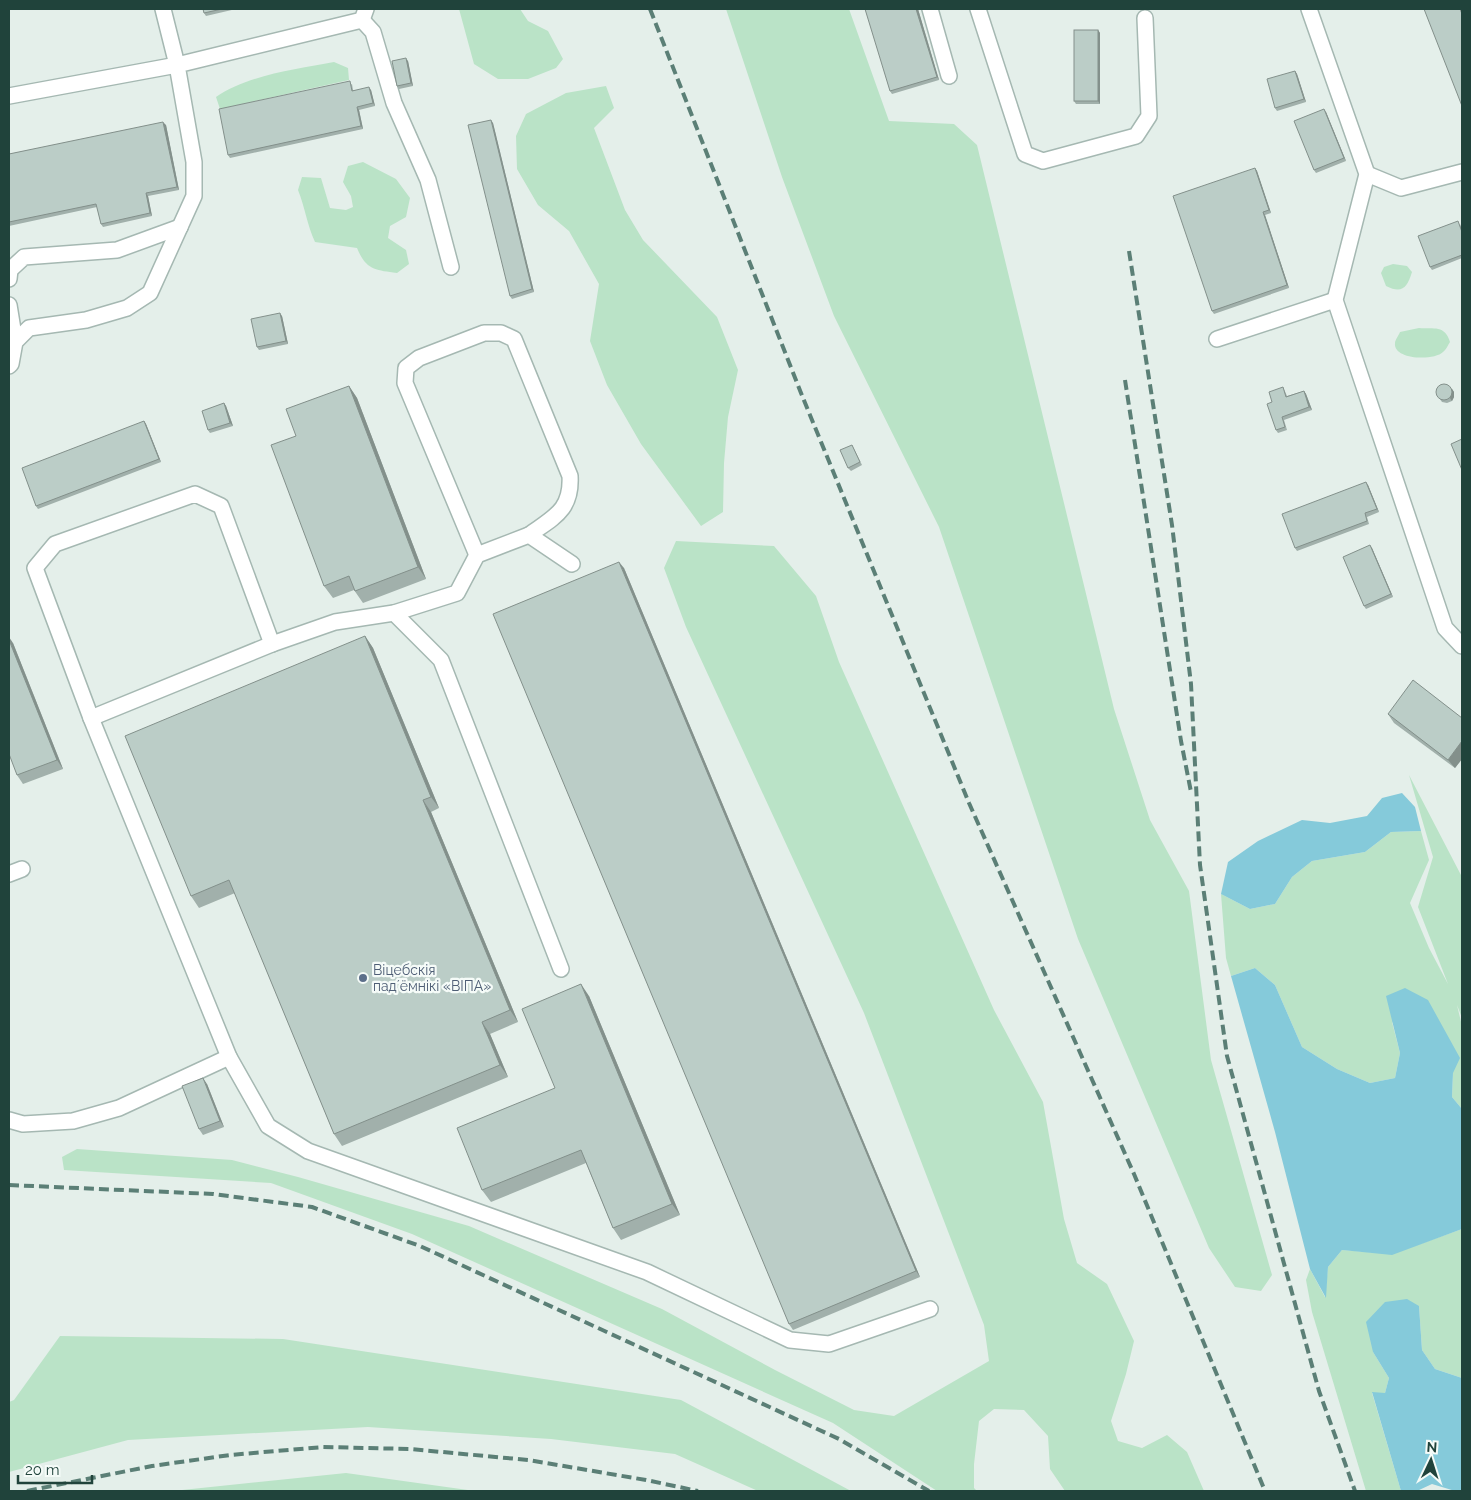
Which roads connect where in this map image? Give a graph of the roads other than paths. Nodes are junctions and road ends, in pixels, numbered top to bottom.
1 (163, 9) edge
2 (930, 9) edge
3 (978, 9) edge
4 (1309, 9) edge
5 (364, 15) edge
6 (1146, 18) dead end
7 (177, 65) junction
8 (949, 76) dead end
9 (9, 96) edge
10 (1462, 172) edge
11 (1367, 174) junction
12 (180, 227) junction
13 (450, 267) dead end
14 (9, 279) edge
15 (1334, 300) junction
16 (9, 305) edge
17 (1217, 339) dead end
18 (16, 342) junction
19 (9, 366) edge
20 (529, 535) junction
21 (477, 555) junction
22 (572, 564) dead end
23 (394, 613) junction
24 (272, 644) junction
25 (1462, 646) edge
26 (90, 718) junction
27 (561, 969) dead end
28 (229, 1057) junction
29 (9, 1120) edge
30 (930, 1309) dead end

1 - 7 lane
2 - 8 lane
3 - 6 lane
4 - 11 lane
5 - 7 lane
5 - 13 lane
7 - 9 lane
7 - 12 lane
10 - 11 lane
11 - 15 lane
12 - 14 lane
12 - 18 lane
15 - 17 lane
15 - 25 lane
16 - 18 lane
18 - 19 lane
20 - 21 lane
20 - 21 lane
20 - 22 lane
21 - 23 lane
23 - 24 lane
23 - 27 lane
24 - 26 lane
24 - 26 lane
26 - 28 lane
28 - 29 lane
28 - 30 lane

